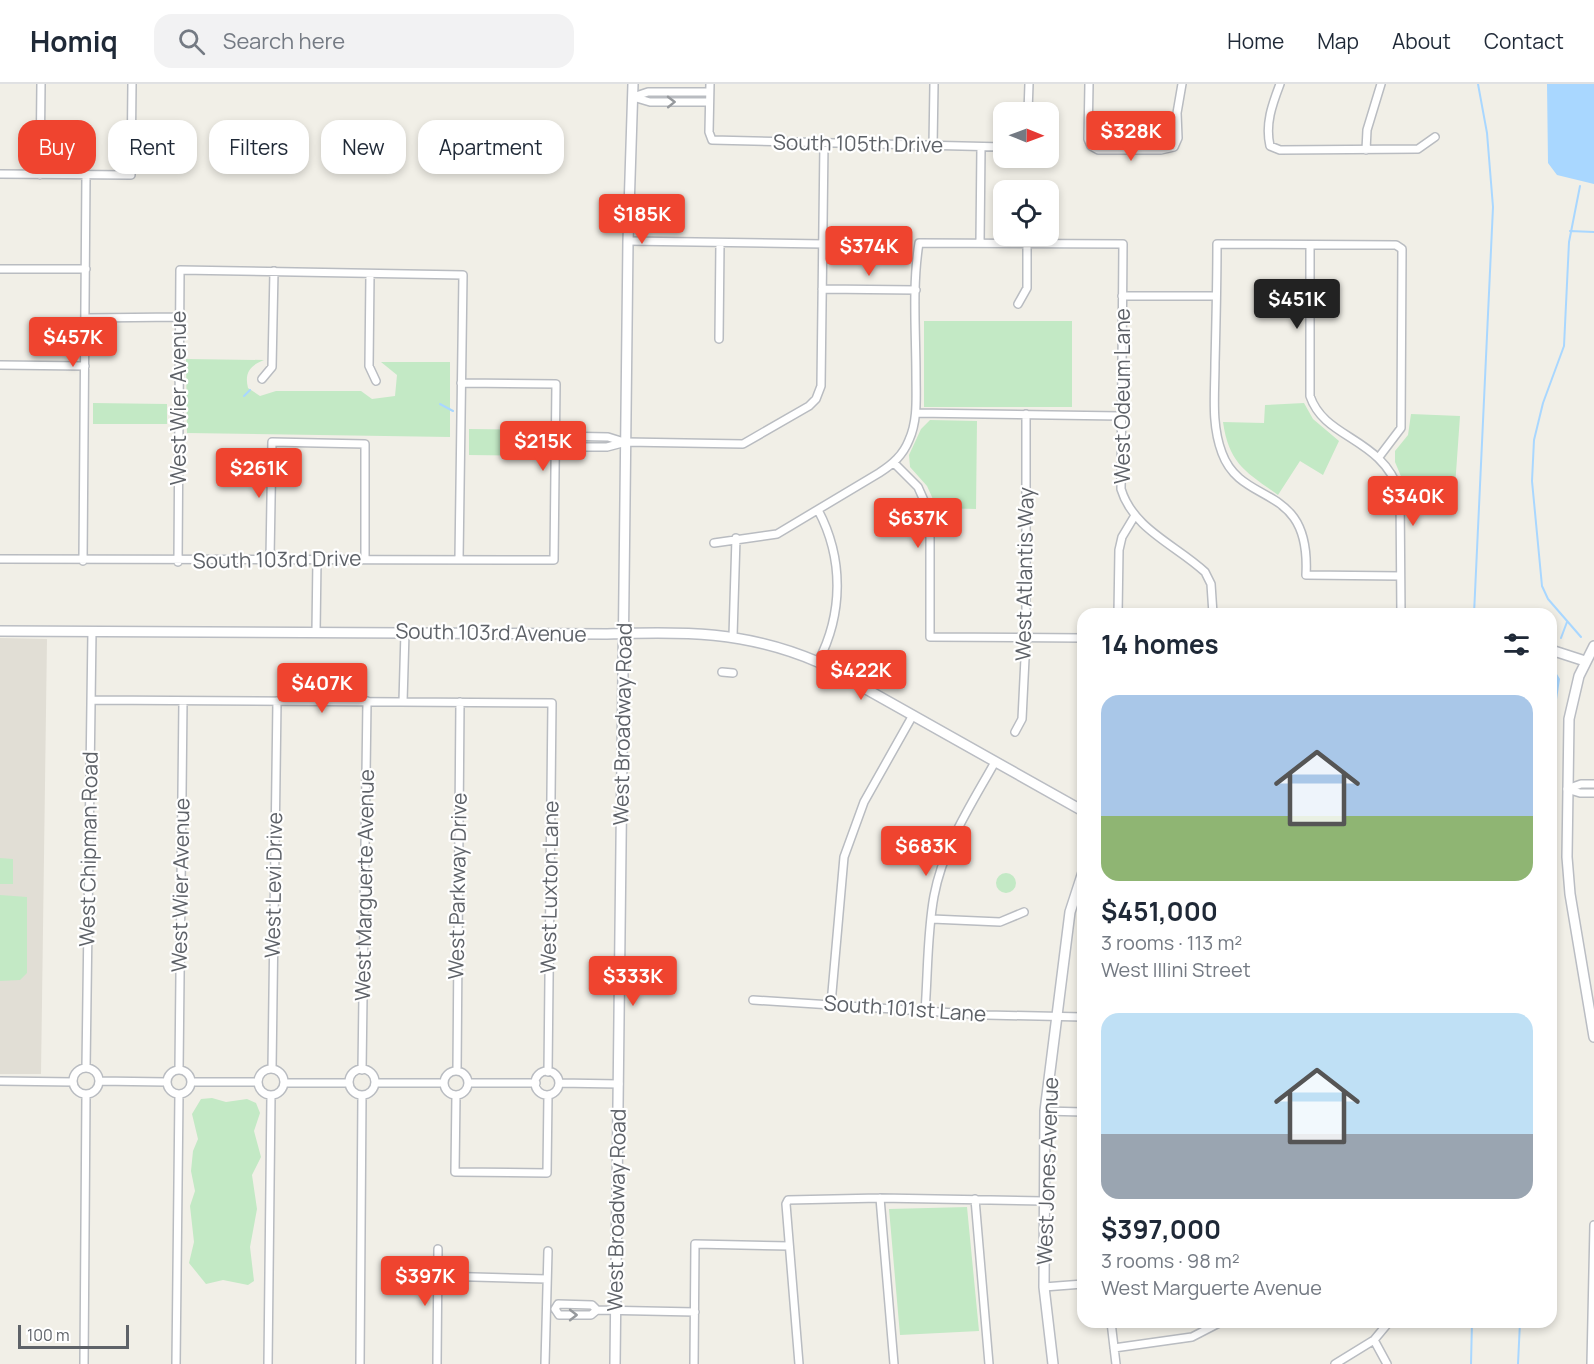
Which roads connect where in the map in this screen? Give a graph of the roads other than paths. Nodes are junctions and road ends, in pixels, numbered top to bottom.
1 (41, 84) edge
2 (132, 84) edge
3 (633, 84) edge
4 (933, 84) edge
5 (1029, 84) edge
6 (1089, 84) edge
7 (1182, 84) edge
8 (1280, 84) edge
9 (1381, 84) edge
10 (710, 88) edge
11 (633, 97) junction
12 (710, 102) junction
13 (1028, 102) edge
14 (1435, 137) dead end
15 (824, 143) junction
16 (933, 146) junction
17 (981, 147) junction
18 (993, 147) edge
19 (1366, 150) junction
20 (0, 174) edge
21 (40, 175) junction
22 (86, 175) junction
23 (628, 241) junction
24 (980, 242) junction
25 (993, 242) edge
26 (720, 243) junction
27 (1059, 243) edge
28 (823, 244) junction
29 (1310, 245) junction
30 (1027, 246) edge
31 (0, 269) edge
32 (86, 269) junction
33 (274, 271) junction
34 (370, 274) junction
35 (822, 289) junction
36 (916, 290) junction
37 (1122, 296) junction
38 (1216, 296) junction
39 (1018, 304) dead end
40 (180, 317) junction
41 (86, 318) junction
42 (719, 339) dead end
43 (0, 365) edge
44 (85, 366) junction
45 (262, 379) dead end
46 (376, 381) dead end
47 (461, 383) junction
48 (916, 413) junction
49 (1026, 414) junction
50 (1120, 416) junction
51 (555, 436) junction
52 (626, 442) junction
53 (555, 447) junction
54 (1379, 457) junction
55 (894, 463) junction
56 (818, 510) junction
57 (1134, 517) junction
58 (736, 538) junction
59 (714, 543) dead end
60 (270, 558) junction
61 (0, 559) edge
62 (317, 559) junction
63 (365, 559) junction
64 (459, 559) junction
65 (83, 561) junction
66 (178, 561) junction
67 (1400, 576) junction
68 (1118, 608) edge
69 (1213, 608) edge
70 (1401, 608) edge
71 (0, 631) edge
72 (92, 631) junction
73 (316, 632) junction
74 (405, 632) junction
75 (624, 634) junction
76 (733, 636) junction
77 (1026, 638) junction
78 (1077, 638) edge
79 (1594, 646) edge
80 (1557, 652) edge
81 (1585, 661) junction
82 (818, 662) junction
83 (722, 672) dead end
84 (733, 673) dead end
85 (91, 700) junction
86 (183, 701) junction
87 (277, 701) junction
88 (367, 701) junction
89 (403, 702) junction
90 (460, 702) junction
91 (913, 715) junction
92 (1015, 732) dead end
93 (995, 762) junction
94 (1594, 784) edge
95 (1567, 789) junction
96 (1594, 793) edge
97 (1077, 808) edge
98 (1077, 890) edge
99 (1024, 912) dead end
100 (932, 920) junction
101 (753, 1000) dead end
102 (831, 1004) junction
103 (925, 1011) junction
104 (1058, 1017) junction
105 (1077, 1017) edge
106 (1594, 1037) edge
107 (86, 1068) junction
108 (179, 1069) junction
109 (272, 1069) junction
110 (362, 1070) junction
111 (457, 1071) junction
112 (548, 1072) junction
113 (0, 1081) edge
114 (99, 1081) junction
115 (73, 1082) junction
116 (166, 1082) junction
117 (191, 1082) junction
118 (258, 1082) junction
119 (284, 1083) junction
120 (349, 1083) junction
121 (375, 1083) junction
122 (444, 1083) junction
123 (468, 1083) junction
124 (536, 1083) junction
125 (559, 1083) junction
126 (619, 1084) junction
127 (179, 1094) junction
128 (86, 1095) junction
129 (272, 1095) junction
130 (362, 1095) junction
131 (456, 1095) junction
132 (548, 1095) junction
133 (1045, 1111) junction
134 (1077, 1112) edge
135 (880, 1198) junction
136 (975, 1199) junction
137 (1044, 1201) junction
138 (1594, 1225) edge
139 (789, 1246) junction
140 (438, 1249) dead end
141 (548, 1251) dead end
142 (438, 1276) junction
143 (547, 1279) junction
144 (1077, 1284) edge
145 (1044, 1287) junction
146 (551, 1309) junction
147 (615, 1310) junction
148 (694, 1312) junction
149 (1592, 1319) edge
150 (1112, 1328) edge
151 (1208, 1328) edge
152 (1384, 1328) edge
153 (1374, 1340) junction
154 (1114, 1348) junction
155 (84, 1364) edge
156 (176, 1364) edge
157 (268, 1364) edge
158 (360, 1364) edge
159 (437, 1364) edge
160 (545, 1364) edge
161 (615, 1364) edge
162 (694, 1364) edge
163 (799, 1364) edge
164 (894, 1364) edge
165 (989, 1364) edge
166 (1053, 1364) edge
167 (1116, 1364) edge
168 (1335, 1364) edge
169 (1387, 1364) edge
170 (1591, 1364) edge

1 - 21 street
2 - 22 street
3 - 11 street, West Broadway Road
4 - 16 street
5 - 13 street
6 - 7 street
8 - 19 street
9 - 19 street
10 - 11 street
10 - 12 street
11 -> 12 street
11 - 23 street, West Broadway Road
12 - 15 street, South 105th Drive
14 - 19 street
15 - 16 street, South 105th Drive
15 - 28 street
16 - 17 street, South 105th Drive
17 - 18 street, South 105th Drive
17 - 24 street
20 - 21 street
21 - 22 street
22 - 32 street
23 - 26 street
23 - 52 street, West Broadway Road
24 - 25 street
24 - 36 street
26 - 28 street
26 - 42 street
27 - 37 street, West Odeum Lane
28 - 35 street
29 - 38 street
29 - 54 street
29 - 54 street
30 - 39 street
31 - 32 street
32 - 41 street
33 - 34 street
33 - 40 street, West Wier Avenue
33 - 45 street
34 - 46 street
34 - 47 street
35 - 36 street
35 - 52 street
36 - 48 street
37 - 38 street
37 - 50 street, West Odeum Lane
38 - 67 street
40 - 41 street
40 - 66 street, West Wier Avenue
41 - 44 street
43 - 44 street
44 - 65 street
47 - 51 street
47 - 64 street
48 - 49 street
48 - 55 street
49 - 50 street
49 - 77 street, West Atlantis Way
50 - 57 street, West Odeum Lane
51 - 52 street
51 - 53 street
52 - 53 street
52 - 75 street, West Broadway Road
53 - 64 street, South 103rd Drive
54 - 67 street
55 - 56 street
55 - 77 street
56 - 58 street
56 - 82 street
57 - 68 street
57 - 69 street
58 - 59 street
58 - 76 street
60 - 62 street, South 103rd Drive
60 - 63 street
60 - 66 street, South 103rd Drive
61 - 65 street, South 103rd Drive
62 - 63 street, South 103rd Drive
62 - 73 street
63 - 64 street, South 103rd Drive
65 - 66 street, South 103rd Drive
67 - 70 street
71 - 72 street, South 103rd Avenue
72 - 73 street, South 103rd Avenue
72 - 85 street, West Chipman Road
73 - 74 street, South 103rd Avenue
74 - 75 street, South 103rd Avenue
74 - 89 street
75 - 76 street, South 103rd Avenue
75 - 126 street, West Broadway Road
76 - 82 street, South 103rd Avenue
77 - 78 street
77 - 92 street, West Atlantis Way
79 - 81 street
80 - 81 street
81 - 95 street
82 - 91 street, South 103rd Avenue
83 - 84 street
85 - 86 street
85 - 107 street, West Chipman Road
86 - 87 street
86 - 108 street, West Wier Avenue
87 - 88 street
87 - 109 street, West Levi Drive
88 - 89 street
88 - 110 street, West Marguerte Avenue
89 - 90 street
90 - 111 street, West Parkway Drive
90 - 112 street, West Luxton Lane
91 - 93 street, South 103rd Avenue
91 - 102 street
93 - 97 street, South 103rd Avenue
93 - 100 street
94 - 95 street
95 - 96 street
95 - 106 street
98 - 104 street, West Jones Avenue
99 - 100 street
100 - 103 street
101 - 102 street, South 101st Lane
102 - 103 street, South 101st Lane
103 - 104 street, South 101st Lane
104 - 105 street, South 101st Lane
104 - 133 street, West Jones Avenue
107 - 114 street
107 - 115 street
108 - 116 street
108 - 117 street
109 - 118 street
109 - 119 street
110 - 120 street
110 - 121 street
111 - 122 street
111 - 123 street
112 - 124 street
112 - 125 street
113 - 115 street
114 - 116 street
114 - 128 street
115 - 128 street
116 - 127 street
117 - 118 street
117 - 127 street
118 - 129 street
119 - 120 street
119 - 129 street
120 - 130 street
121 - 122 street
121 - 130 street
122 - 131 street
123 - 124 street
123 - 131 street
124 - 132 street
125 - 126 street
125 - 132 street
126 - 147 street, West Broadway Road
127 - 156 street
128 - 155 street
129 - 157 street
130 - 158 street
131 - 132 street
133 - 134 street
133 - 137 street, West Jones Avenue
135 - 136 street
135 - 139 street
135 - 164 street
136 - 137 street
136 - 165 street
137 - 145 street, West Jones Avenue
138 - 149 street
139 - 148 street
139 - 163 street
140 - 142 street
141 - 143 street
142 - 143 street
142 - 159 street
143 - 146 street
144 - 145 street
145 - 166 street, West Jones Avenue
146 - 147 street
146 - 160 street
147 - 148 street
147 - 161 street, West Broadway Road
148 - 162 street
149 - 170 street
150 - 154 street
151 - 154 street
152 - 153 street
153 - 168 street
153 - 169 street
154 - 167 street

